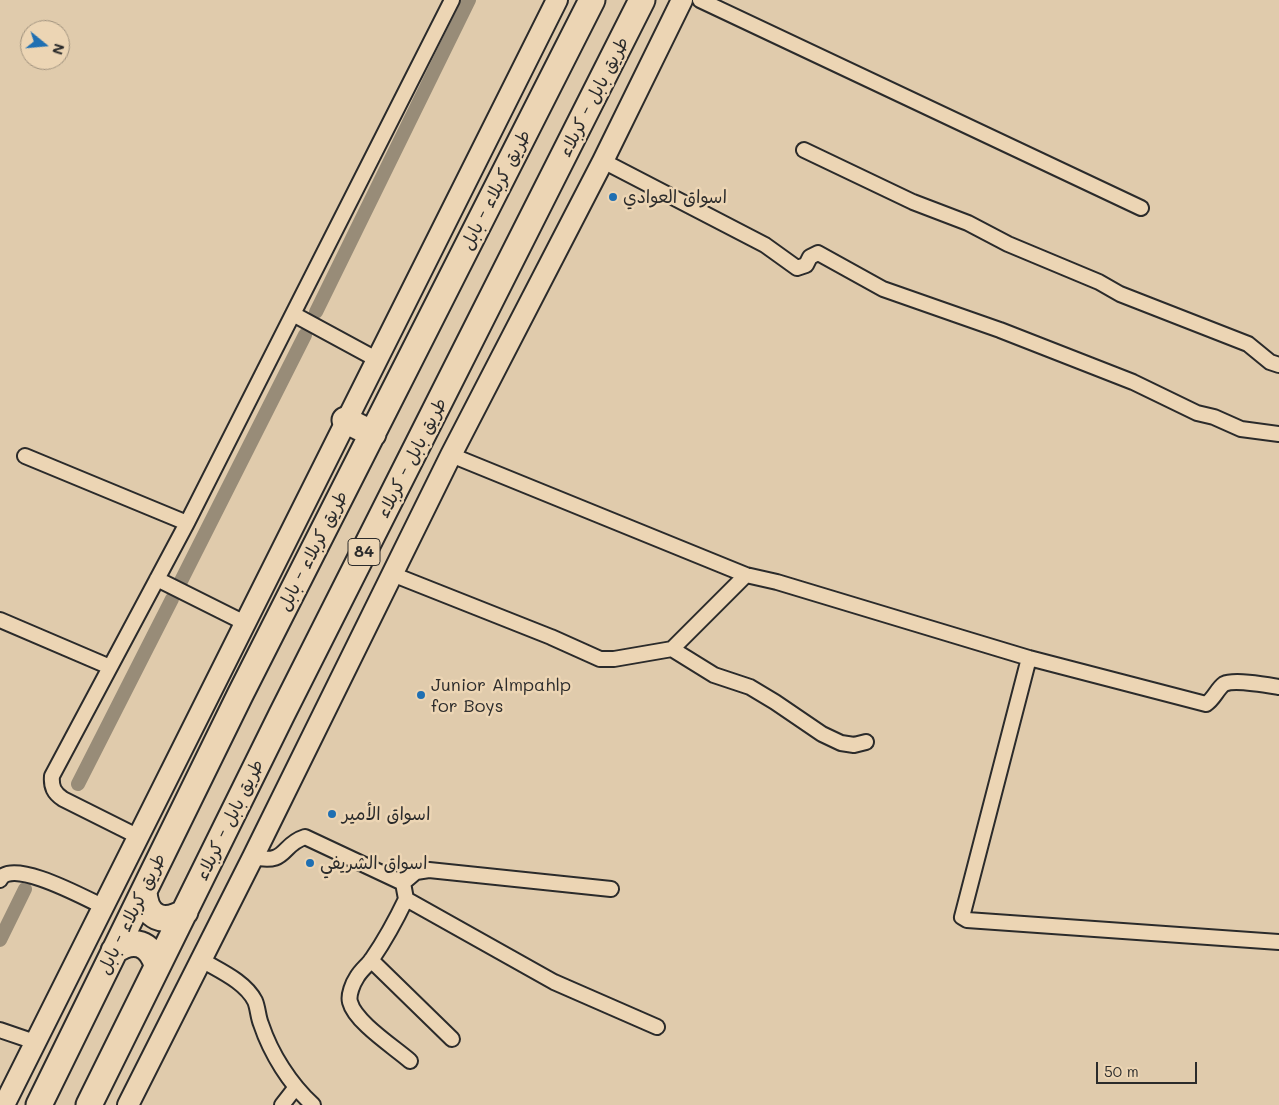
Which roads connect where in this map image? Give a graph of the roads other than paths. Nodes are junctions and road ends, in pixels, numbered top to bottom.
1 (452, 0) edge
2 (557, 0) edge
3 (592, 0) edge
4 (642, 0) edge
5 (682, 0) edge
6 (704, 1) edge
7 (804, 150) dead end
8 (603, 160) junction
9 (1141, 208) dead end
10 (293, 314) junction
11 (376, 359) junction
12 (1279, 365) edge
13 (345, 420) junction
14 (373, 434) junction
15 (1279, 434) edge
16 (25, 456) dead end
17 (451, 456) junction
18 (187, 523) junction
19 (392, 574) junction
20 (746, 575) junction
21 (157, 579) junction
22 (0, 620) edge
23 (245, 623) junction
24 (672, 650) junction
25 (1030, 658) junction
26 (110, 667) junction
27 (1279, 686) edge
28 (866, 742) dead end
29 (137, 836) junction
30 (253, 857) junction
31 (0, 880) edge
32 (403, 883) junction
33 (611, 889) dead end
34 (144, 892) junction
35 (406, 899) junction
36 (102, 906) junction
37 (185, 912) junction
38 (1279, 942) edge
39 (114, 951) junction
40 (200, 959) junction
41 (371, 960) junction
42 (157, 966) junction
43 (657, 1027) dead end
44 (0, 1030) edge
45 (452, 1039) dead end
46 (35, 1042) junction
47 (410, 1060) dead end
48 (296, 1087) junction
49 (4, 1105) edge
50 (38, 1105) edge
51 (89, 1105) edge
52 (128, 1105) edge
53 (282, 1105) edge
54 (313, 1105) edge

1 - 10 street
2 - 11 main road
3 - 14 highway, طريق كربلاء - بابل / 84
4 - 37 highway, طريق بابل - كربلاء / 84
5 - 8 main road
6 - 9 street
7 - 12 street
8 - 15 street
8 - 17 main road
10 - 11 street
10 - 18 street
11 - 13 main road
13 - 14 highway
13 - 23 main road
14 - 34 highway, طريق كربلاء - بابل / 84
16 - 18 street
17 - 19 main road
17 - 20 street
18 - 21 street
19 - 24 street
19 - 30 main road
20 - 24 street
20 - 25 street
21 - 23 street
21 - 26 street
22 - 26 street
23 - 29 main road
24 - 28 street
25 - 27 street
25 - 38 street
26 - 29 street
29 - 36 main road
30 - 32 street
30 - 40 main road
31 - 36 street
32 - 33 street
32 - 35 street
34 - 37 highway
34 - 39 highway, طريق كربلاء - بابل / 84
35 - 41 street
35 - 43 street
36 - 46 main road
37 - 42 highway, طريق بابل - كربلاء / 84
39 - 42 highway
39 - 50 highway, طريق كربلاء - بابل / 84
40 - 48 street
40 - 52 main road
41 - 45 street
41 - 47 street
42 - 51 highway, طريق بابل - كربلاء / 84
44 - 46 street
46 - 49 main road
48 - 53 street
48 - 54 street

